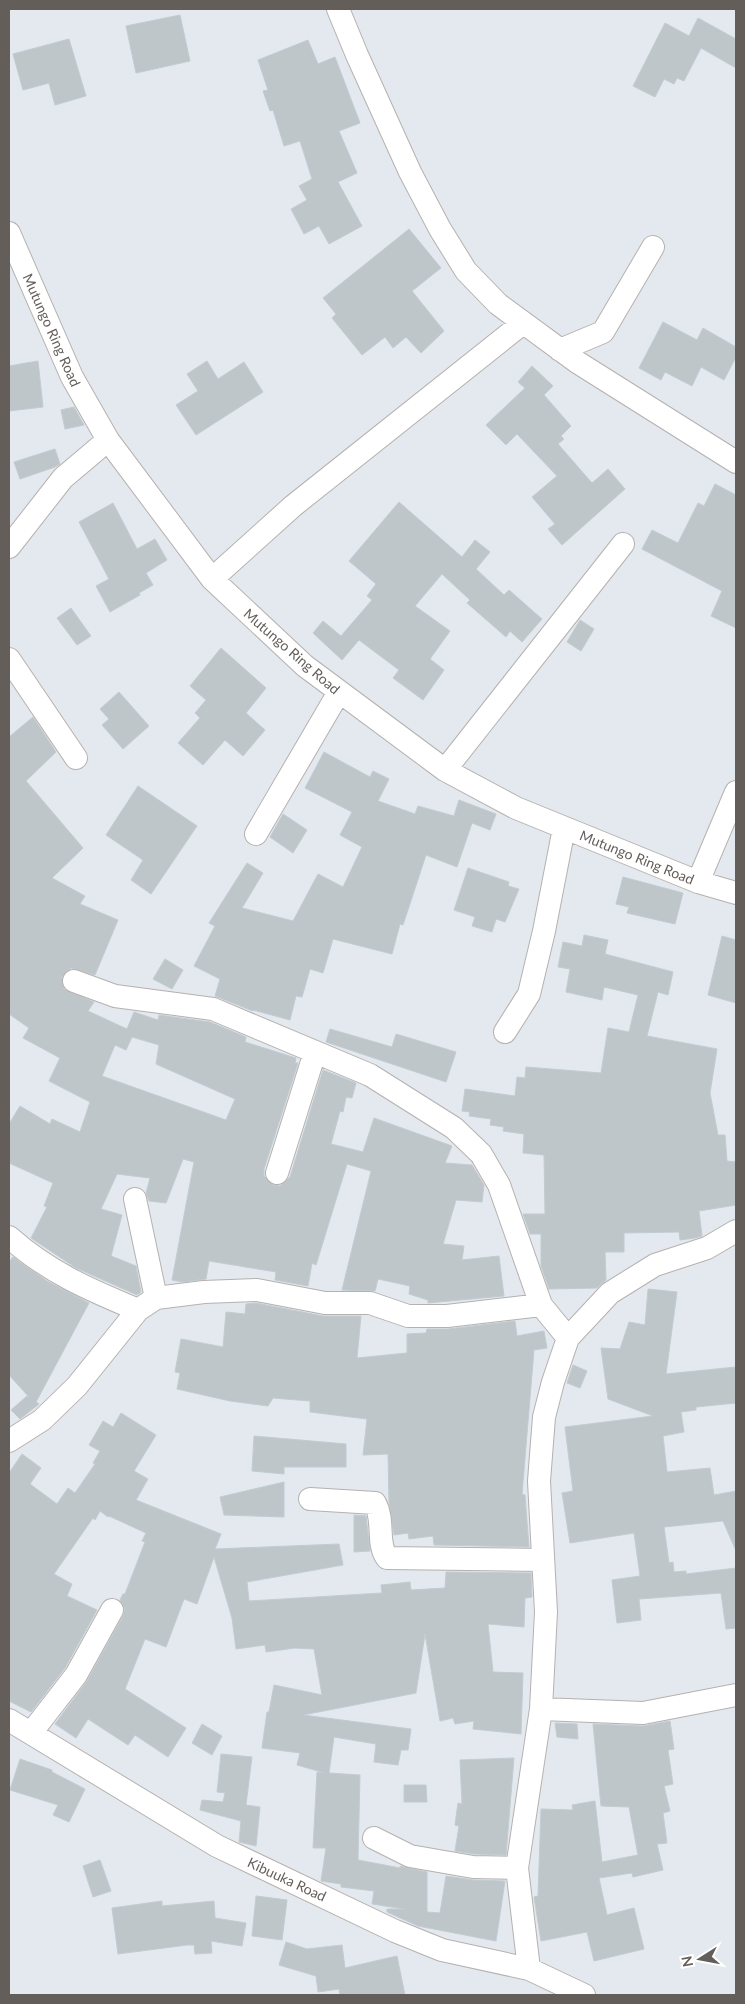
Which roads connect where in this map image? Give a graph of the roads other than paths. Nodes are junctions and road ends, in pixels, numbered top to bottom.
1 (338, 9) edge
2 (9, 233) edge
3 (653, 247) dead end
4 (523, 323) junction
5 (560, 350) junction
6 (108, 440) junction
7 (736, 462) edge
8 (623, 544) dead end
9 (9, 547) edge
10 (212, 579) junction
11 (9, 659) edge
12 (339, 692) junction
13 (76, 758) dead end
14 (444, 770) junction
15 (736, 792) edge
16 (564, 828) junction
17 (256, 834) dead end
18 (698, 882) junction
19 (736, 893) edge
20 (74, 981) dead end
21 (505, 1032) dead end
22 (315, 1052) junction
23 (276, 1173) dead end
24 (135, 1199) dead end
25 (736, 1231) edge
26 (9, 1237) edge
27 (156, 1298) junction
28 (541, 1304) junction
29 (138, 1310) junction
30 (568, 1338) junction
31 (9, 1441) edge
32 (310, 1499) dead end
33 (543, 1560) junction
34 (112, 1610) dead end
35 (736, 1695) edge
36 (541, 1709) junction
37 (9, 1720) edge
38 (31, 1733) junction
39 (374, 1838) dead end
40 (517, 1868) junction
41 (529, 1970) junction
42 (584, 1995) edge

1 - 4 street
2 - 6 street, Mutungo Ring Road
3 - 5 street
4 - 5 street
4 - 10 street
5 - 7 street
6 - 9 street
6 - 10 street, Mutungo Ring Road
8 - 14 street
10 - 12 street, Mutungo Ring Road
11 - 13 street
12 - 14 street, Mutungo Ring Road
12 - 17 street
14 - 16 street, Mutungo Ring Road
15 - 18 street
16 - 18 street, Mutungo Ring Road
16 - 21 street
18 - 19 street, Mutungo Ring Road
20 - 22 street
22 - 23 street
22 - 28 street
24 - 27 street
25 - 30 street
26 - 29 street
27 - 28 street
27 - 29 street
28 - 30 street
29 - 31 street
30 - 33 street
32 - 33 street
33 - 36 street
34 - 38 street
35 - 36 street
36 - 40 street
37 - 38 street, Kibuuka Road
38 - 41 street, Kibuuka Road
39 - 40 street
40 - 41 street
41 - 42 street, Kibuuka Road

